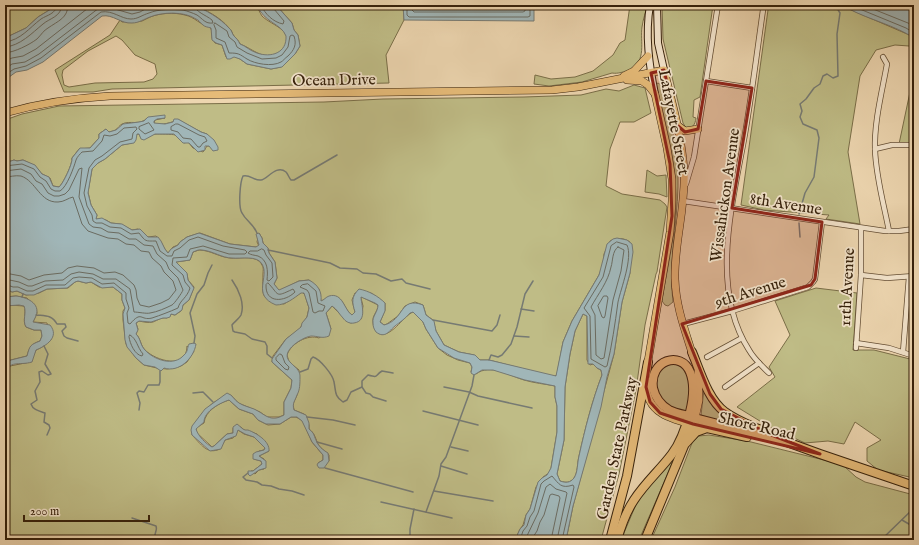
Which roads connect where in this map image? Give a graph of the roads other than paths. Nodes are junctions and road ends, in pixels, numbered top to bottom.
1 (650, 5) edge
2 (657, 5) edge
3 (718, 5) edge
4 (763, 10) dead end
5 (648, 56) junction
6 (883, 57) dead end
7 (664, 70) junction
8 (651, 73) junction
9 (615, 80) junction
10 (706, 81) junction
11 (752, 88) junction
12 (655, 94) junction
13 (5, 113) edge
14 (677, 125) junction
15 (698, 129) junction
16 (914, 145) edge
17 (875, 150) junction
18 (684, 189) junction
19 (683, 201) junction
20 (732, 208) junction
21 (822, 222) junction
22 (861, 228) junction
23 (914, 229) edge
24 (889, 232) junction
25 (861, 275) junction
26 (911, 277) edge
27 (732, 311) junction
28 (682, 324) junction
29 (742, 338) junction
30 (856, 342) junction
31 (856, 348) dead end
32 (692, 352) junction
33 (902, 352) junction
34 (914, 356) edge
35 (707, 357) dead end
36 (648, 362) junction
37 (759, 363) junction
38 (769, 373) dead end
39 (725, 387) dead end
40 (691, 420) junction
41 (707, 428) junction
42 (788, 442) junction
43 (686, 443) junction
44 (820, 454) junction
45 (914, 486) edge
46 (610, 540) edge
47 (616, 540) edge
48 (645, 540) edge

1 - 5 main road, Lafayette Street
2 - 7 main road, Lafayette Street
3 - 10 street
4 - 11 street, Wissahickon Avenue
5 - 8 main road, Lafayette Street
5 - 9 main road
6 - 17 street
7 - 8 main road, Ocean Drive
7 - 14 main road, Lafayette Street
8 - 9 main road, Ocean Drive
8 - 12 main road, Lafayette Street
9 - 12 main road
9 - 13 main road, Ocean Drive
10 - 11 street
10 - 15 street
11 - 20 street, Wissahickon Avenue
12 - 36 main road, Lafayette Street
14 - 15 main road
14 - 18 main road, Lafayette Street
15 - 18 street
16 - 17 street
17 - 24 street
18 - 19 main road, Lafayette Street
19 - 20 street, 8th Avenue
19 - 28 main road, Lafayette Street
20 - 21 street, 8th Avenue
20 - 27 street, Wissahickon Avenue
21 - 22 street, 8th Avenue
21 - 27 street, 9th Avenue
22 - 24 street, 8th Avenue
22 - 25 street, 11th Avenue
23 - 24 street, 8th Avenue
25 - 26 street
25 - 30 street, 11th Avenue
26 - 33 street
27 - 28 street, 9th Avenue
27 - 29 street, Wissahickon Avenue
28 - 32 main road, Lafayette Street
29 - 35 street
29 - 37 street, Wissahickon Avenue
30 - 31 street, 11th Avenue
30 - 33 street
32 - 40 main road
32 - 42 highway
33 - 34 street
36 - 40 main road, Lafayette Street
36 - 46 highway, Garden State Parkway
37 - 38 street, Wissahickon Avenue
37 - 39 street
40 - 40 highway
40 - 41 main road, Shore Road
40 - 42 highway
40 - 43 highway
40 - 47 highway
41 - 43 highway
41 - 44 highway, Shore Road
42 - 44 highway, Shore Road
43 - 48 highway
44 - 45 highway, Shore Road

